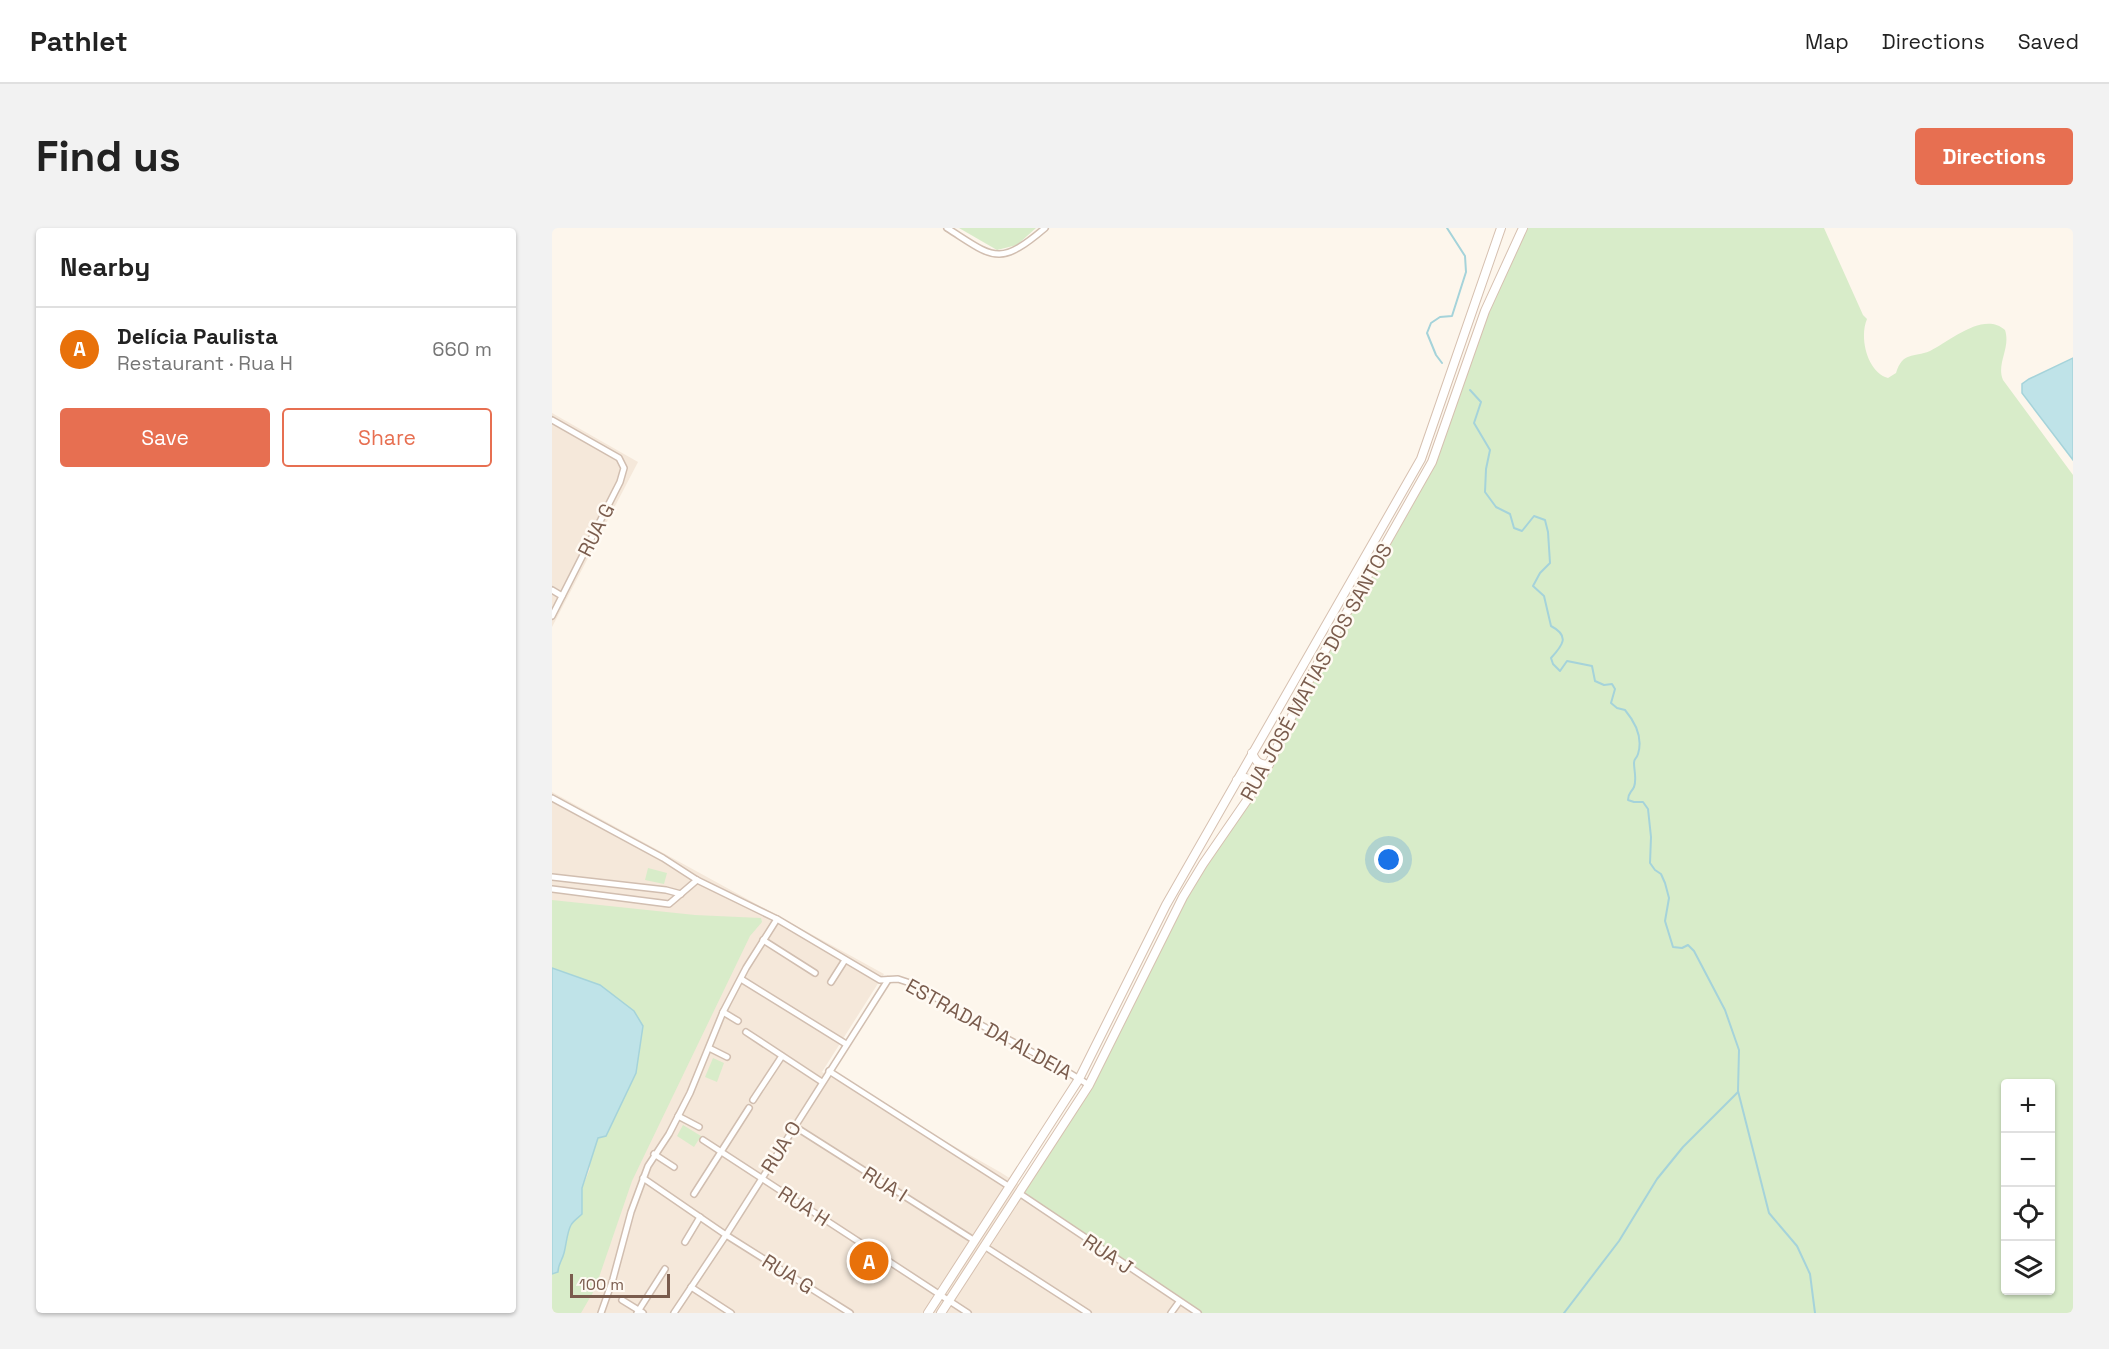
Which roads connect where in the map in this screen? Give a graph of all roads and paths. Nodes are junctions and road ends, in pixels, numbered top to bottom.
1 (946, 228) edge
2 (1045, 228) edge
3 (1501, 228) edge
4 (1522, 228) edge
5 (552, 420) edge
6 (553, 591) edge
7 (562, 596) junction
8 (555, 604) edge
9 (552, 616) edge
10 (1252, 753) junction
11 (1269, 764) junction
12 (1237, 780) junction
13 (1254, 790) junction
14 (552, 798) edge
15 (552, 877) edge
16 (697, 880) junction
17 (552, 889) edge
18 (681, 894) junction
19 (777, 919) junction
20 (763, 940) junction
21 (845, 960) junction
22 (816, 974) dead end
23 (741, 979) junction
24 (888, 980) junction
25 (831, 982) dead end
26 (723, 1012) junction
27 (738, 1022) dead end
28 (746, 1032) dead end
29 (846, 1044) junction
30 (709, 1048) junction
31 (782, 1056) junction
32 (727, 1057) dead end
33 (829, 1071) junction
34 (1079, 1079) junction
35 (822, 1082) junction
36 (1089, 1084) junction
37 (753, 1100) dead end
38 (749, 1108) dead end
39 (678, 1116) junction
40 (794, 1126) junction
41 (699, 1127) dead end
42 (703, 1140) dead end
43 (720, 1151) junction
44 (654, 1154) junction
45 (674, 1167) dead end
46 (643, 1178) junction
47 (761, 1178) junction
48 (1010, 1187) junction
49 (1019, 1193) junction
50 (694, 1194) dead end
51 (700, 1217) junction
52 (726, 1235) junction
53 (975, 1241) junction
54 (684, 1242) dead end
55 (984, 1246) junction
56 (665, 1269) dead end
57 (691, 1287) junction
58 (940, 1295) junction
59 (622, 1300) dead end
60 (949, 1300) junction
61 (1179, 1302) junction
62 (640, 1312) edge
63 (601, 1313) edge
64 (674, 1313) edge
65 (731, 1313) edge
66 (850, 1313) edge
67 (928, 1313) edge
68 (941, 1313) edge
69 (969, 1313) edge
70 (1088, 1313) edge
71 (1171, 1313) edge
72 (1198, 1313) edge

1 - 2 street
3 - 10 main road, RUA JOSÉ MATIAS DOS SANTOS
4 - 11 main road, RUA JOSÉ MATIAS DOS SANTOS
5 - 7 street, RUA G
6 - 7 street
7 - 8 street, RUA G
8 - 9 street, RUA G
10 - 11 main road
10 - 12 main road, RUA JOSÉ MATIAS DOS SANTOS
11 - 13 main road, RUA JOSÉ MATIAS DOS SANTOS
12 - 13 main road
12 - 34 main road, RUA JOSÉ MATIAS DOS SANTOS
13 - 36 main road, RUA JOSÉ MATIAS DOS SANTOS
14 - 16 street, ESTRADA DA ALDEIA
15 - 18 street
16 - 18 street
16 - 19 street, ESTRADA DA ALDEIA
17 - 18 street
19 - 20 street
19 - 21 street, ESTRADA DA ALDEIA
20 - 22 street
20 - 23 street
21 - 24 street, ESTRADA DA ALDEIA
21 - 25 street
23 - 26 street
23 - 29 street
24 - 29 street, RUA O
24 - 34 street, ESTRADA DA ALDEIA
26 - 27 street
26 - 30 street
28 - 31 street
29 - 33 street, RUA O
30 - 32 street
30 - 39 street
31 - 35 street
31 - 37 street
33 - 35 street, RUA O
33 - 48 street
34 - 36 street, ESTRADA DA ALDEIA
34 - 48 main road, RUA JOSÉ MATIAS DOS SANTOS
35 - 40 street, RUA O
36 - 49 main road, RUA JOSÉ MATIAS DOS SANTOS
38 - 43 street
39 - 41 street
39 - 44 street
40 - 47 street, RUA O
40 - 53 street, RUA I
42 - 43 street, RUA H
43 - 47 street, RUA H
43 - 50 street
44 - 45 street
44 - 46 street
46 - 51 street, RUA G
46 - 63 street
47 - 52 street, RUA O
47 - 58 street, RUA H
48 - 53 main road, RUA JOSÉ MATIAS DOS SANTOS
49 - 55 main road, RUA JOSÉ MATIAS DOS SANTOS
49 - 61 street, RUA J
51 - 52 street, RUA G
51 - 54 street
52 - 57 street, RUA O
52 - 66 street, RUA G
53 - 58 main road, RUA JOSÉ MATIAS DOS SANTOS
55 - 60 main road, RUA JOSÉ MATIAS DOS SANTOS
55 - 70 street
56 - 62 street
57 - 64 street, RUA O
57 - 65 street
58 - 60 street, RUA H
58 - 67 main road, RUA JOSÉ MATIAS DOS SANTOS
59 - 62 street
60 - 68 main road, RUA JOSÉ MATIAS DOS SANTOS
60 - 69 street, RUA H
61 - 71 street
61 - 72 street, RUA J

